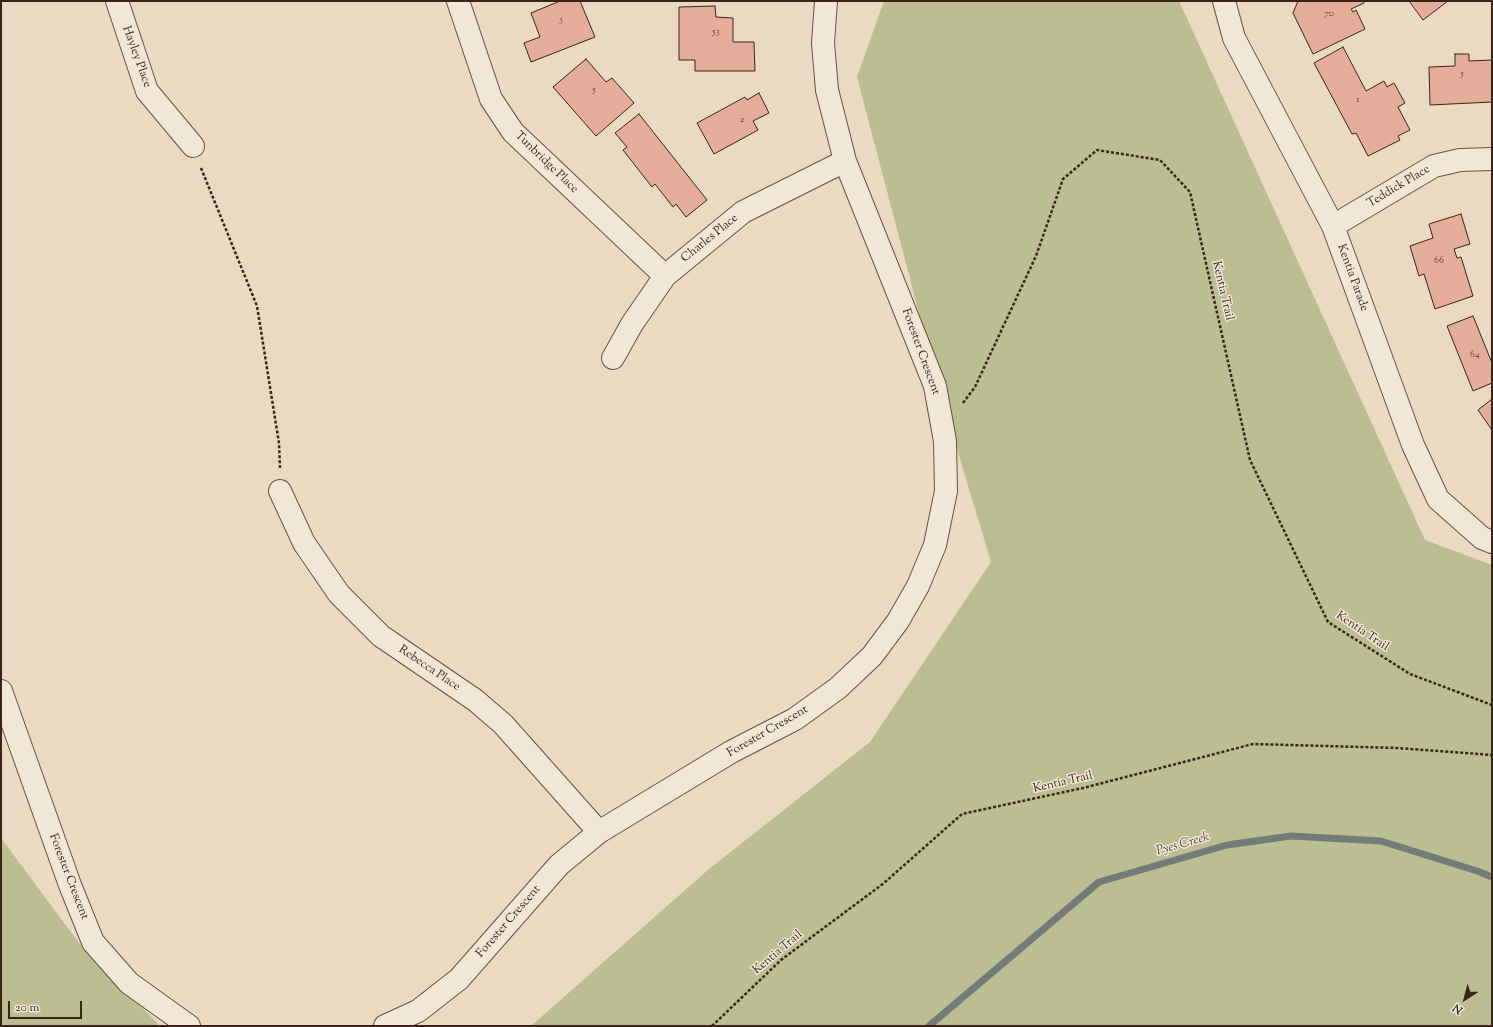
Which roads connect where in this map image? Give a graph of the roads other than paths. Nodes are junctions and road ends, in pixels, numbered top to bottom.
1 (116, 1) edge
2 (458, 1) edge
3 (826, 1) edge
4 (1224, 1) edge
5 (193, 146) road end
6 (1492, 159) edge
7 (845, 161) junction
8 (1334, 226) junction
9 (665, 276) junction
10 (613, 358) dead end
11 (280, 491) road end
12 (1492, 542) edge
13 (1, 691) edge
14 (599, 832) junction
15 (189, 1026) edge
16 (385, 1026) edge

1 - 5 street, Hayley Place
2 - 9 street, Tunbridge Place
3 - 7 street, Forester Crescent
4 - 8 street, Kentia Parade
6 - 8 street, Teddick Place
7 - 9 street, Charles Place
7 - 14 street, Forester Crescent
8 - 12 street, Kentia Parade
9 - 10 street, Charles Place
11 - 14 street, Rebecca Place
13 - 15 street, Forester Crescent
14 - 16 street, Forester Crescent

